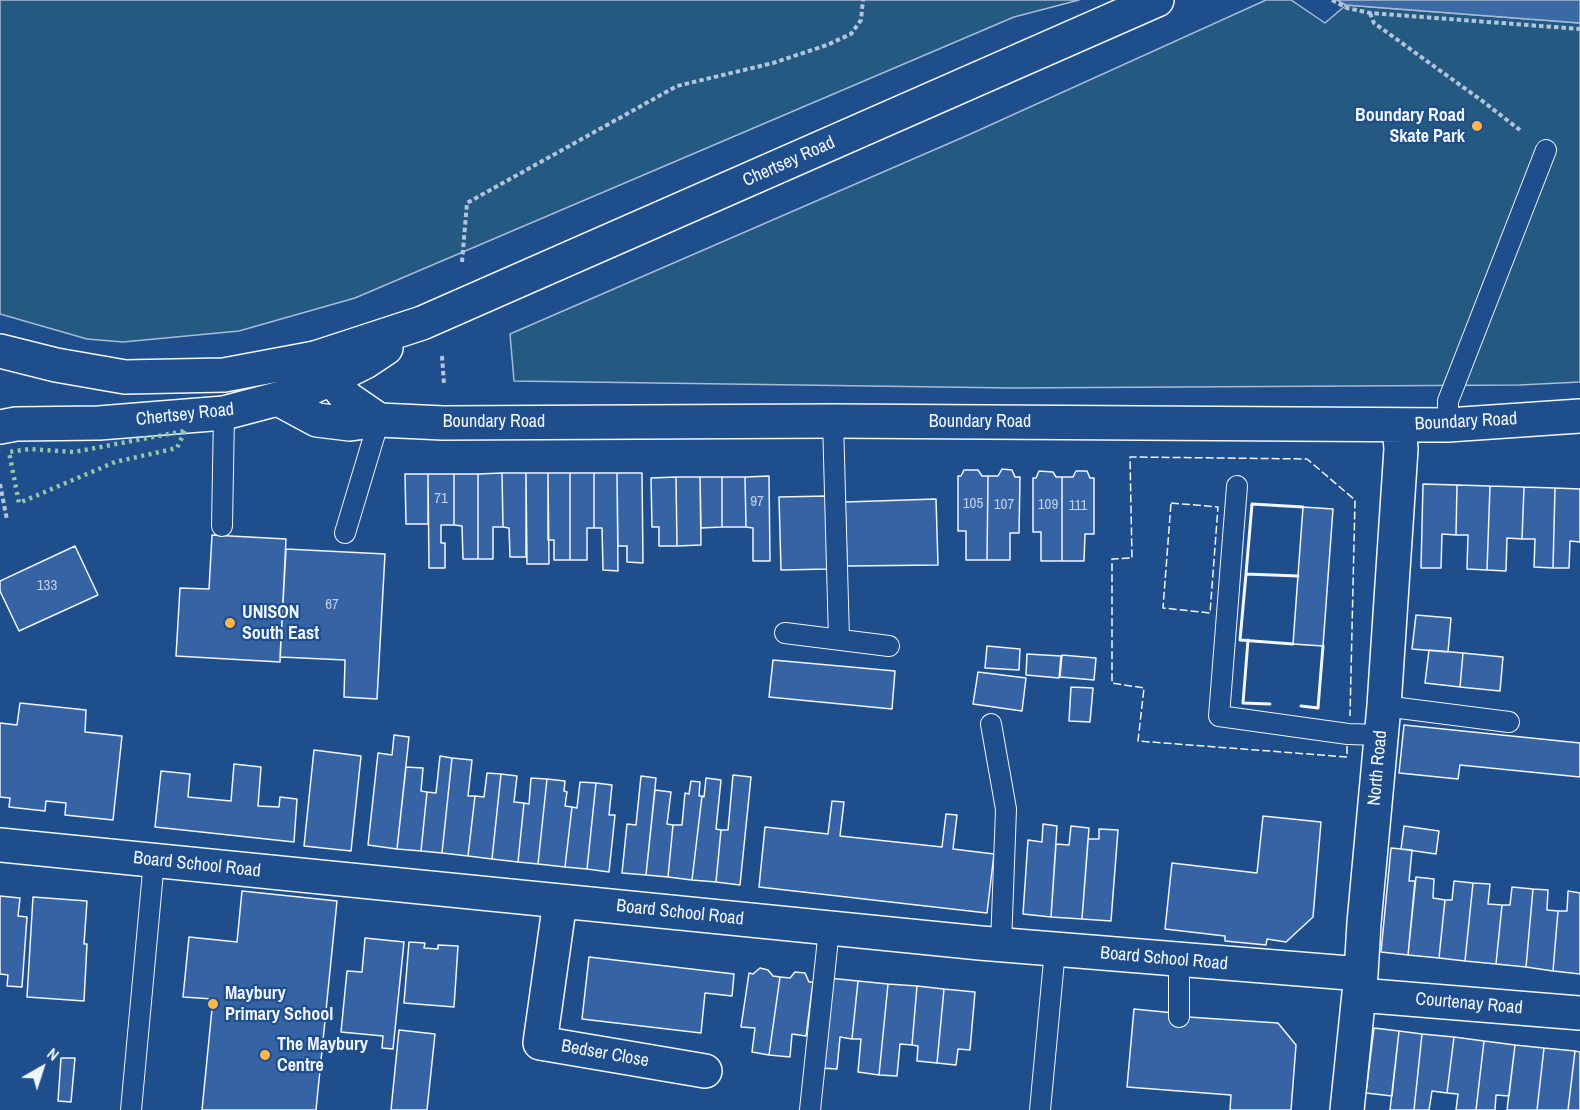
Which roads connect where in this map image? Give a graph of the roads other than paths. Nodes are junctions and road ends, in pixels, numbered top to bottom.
1 (1157, 0) edge
2 (1546, 150) road end
3 (0, 351) edge
4 (323, 369) junction
5 (278, 399) junction
6 (224, 413) junction
7 (1580, 416) edge
8 (379, 420) junction
9 (833, 421) junction
10 (1399, 425) junction
11 (1448, 425) junction
12 (0, 427) edge
13 (1237, 486) dead end
14 (222, 526) dead end
15 (345, 533) dead end
16 (785, 633) dead end
17 (839, 639) junction
18 (889, 646) dead end
19 (1383, 721) junction
20 (1509, 722) dead end
21 (992, 724) dead end
22 (0, 845) edge
23 (154, 861) junction
24 (560, 901) junction
25 (829, 929) junction
26 (1001, 945) junction
27 (1056, 950) junction
28 (1179, 960) junction
29 (1360, 985) junction
30 (1580, 1013) edge
31 (1179, 1017) dead end
32 (705, 1071) dead end
33 (131, 1110) edge
34 (810, 1110) edge
35 (1040, 1110) edge
36 (1347, 1110) edge

1 - 4 street, Chertsey Road
2 - 11 lane
3 - 4 street, Chertsey Road
4 - 5 street, Chertsey Road
4 - 8 street
5 - 6 street, Chertsey Road
5 - 8 street, Boundary Road
6 - 12 street, Chertsey Road
6 - 14 lane
7 - 11 street, Boundary Road
8 - 9 street, Boundary Road
8 - 15 lane
9 - 10 street, Boundary Road
9 - 17 lane
10 - 11 street, Boundary Road
10 - 19 street, North Road
13 - 19 lane
16 - 17 lane
17 - 18 lane
19 - 20 lane
19 - 29 street, North Road
21 - 26 lane
22 - 23 street, Board School Road
23 - 24 street, Board School Road
23 - 33 lane
24 - 25 street, Board School Road
24 - 32 street, Bedser Close
25 - 26 street, Board School Road
25 - 34 lane
26 - 27 street, Board School Road
27 - 28 street, Board School Road
27 - 35 lane
28 - 29 street, Board School Road
28 - 31 lane
29 - 30 street, Courtenay Road
29 - 36 street, North Road

